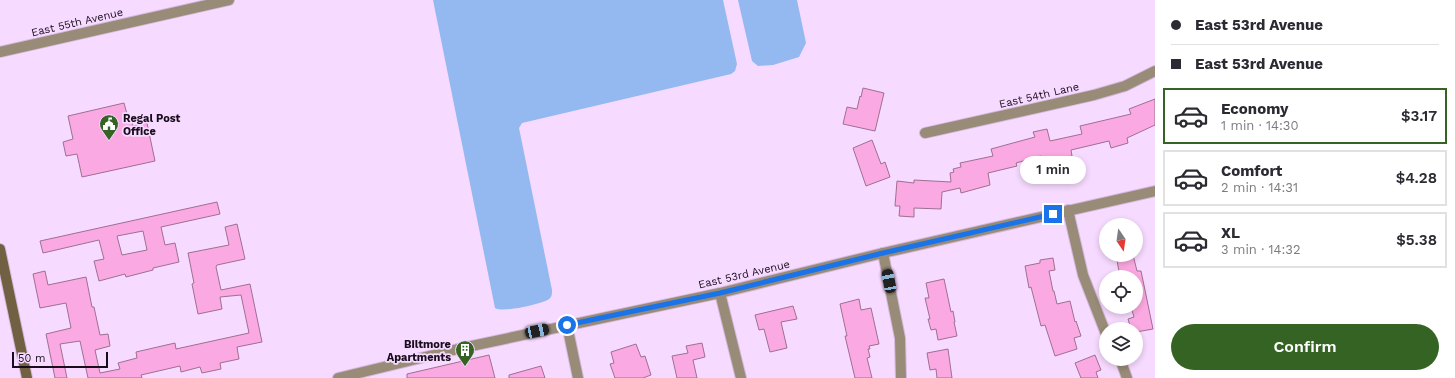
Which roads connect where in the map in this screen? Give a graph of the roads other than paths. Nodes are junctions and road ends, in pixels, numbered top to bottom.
1 (229, 0) edge
2 (0, 52) edge
3 (1155, 71) edge
4 (925, 133) dead end
5 (1155, 191) edge
6 (1068, 210) junction
7 (0, 249) edge
8 (883, 253) junction
9 (720, 293) junction
10 (1101, 322) edge
11 (567, 325) junction
12 (1122, 366) edge
13 (27, 378) edge
14 (338, 378) edge
15 (578, 378) edge
16 (741, 378) edge
17 (901, 378) edge
18 (1126, 378) edge

1 - 2 street, East 55th Avenue
3 - 4 street, East 54th Lane
5 - 6 street, East 53rd Avenue
6 - 8 street, East 53rd Avenue
6 - 10 street
7 - 13 main road
8 - 9 street, East 53rd Avenue
8 - 17 street
9 - 11 street, East 53rd Avenue
9 - 16 street
11 - 14 street, East 53rd Avenue
11 - 15 street
12 - 18 street

